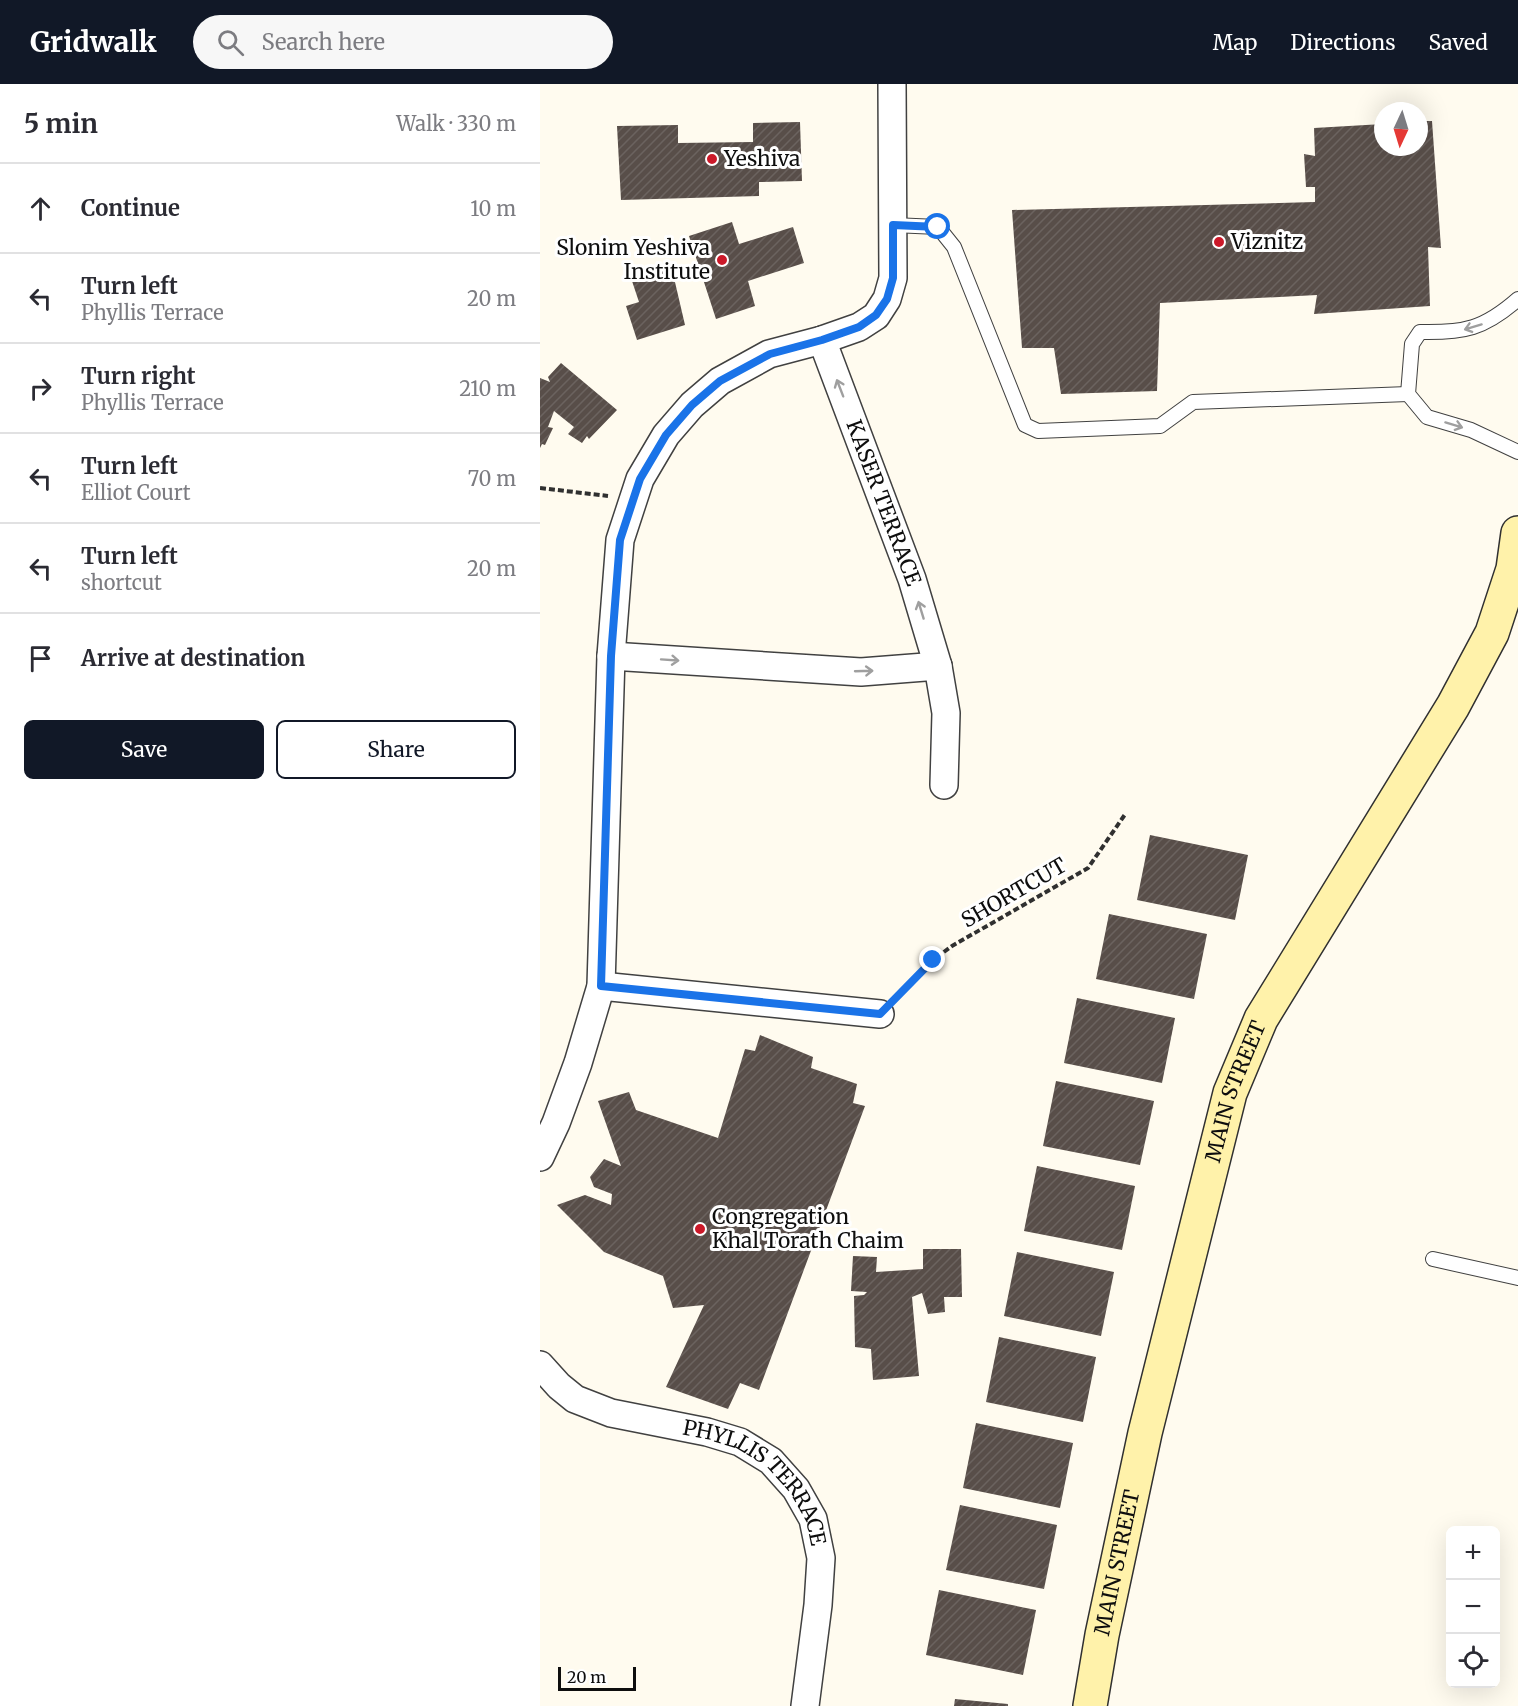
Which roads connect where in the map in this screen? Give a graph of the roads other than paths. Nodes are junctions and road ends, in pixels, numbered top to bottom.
1 (892, 84) edge
2 (893, 225) junction
3 (1518, 299) edge
4 (822, 340) junction
5 (1408, 394) junction
6 (1518, 452) edge
7 (1518, 533) edge
8 (611, 656) junction
9 (938, 666) junction
10 (944, 785) dead end
11 (601, 986) junction
12 (880, 1014) road end
13 (540, 1157) edge
14 (1433, 1259) dead end
15 (1518, 1278) edge
16 (540, 1365) edge
17 (805, 1706) edge
18 (1090, 1706) edge

1 - 2 street
2 - 4 street
2 - 5 lane
3 -> 5 lane
4 - 8 street
9 -> 4 street, KASER TERRACE
5 -> 6 lane
7 - 18 main road, MAIN STREET
8 -> 9 street
8 - 11 street
9 - 10 street, KASER TERRACE
11 - 12 street
11 - 13 street
14 - 15 lane
16 - 17 street, PHYLLIS TERRACE

